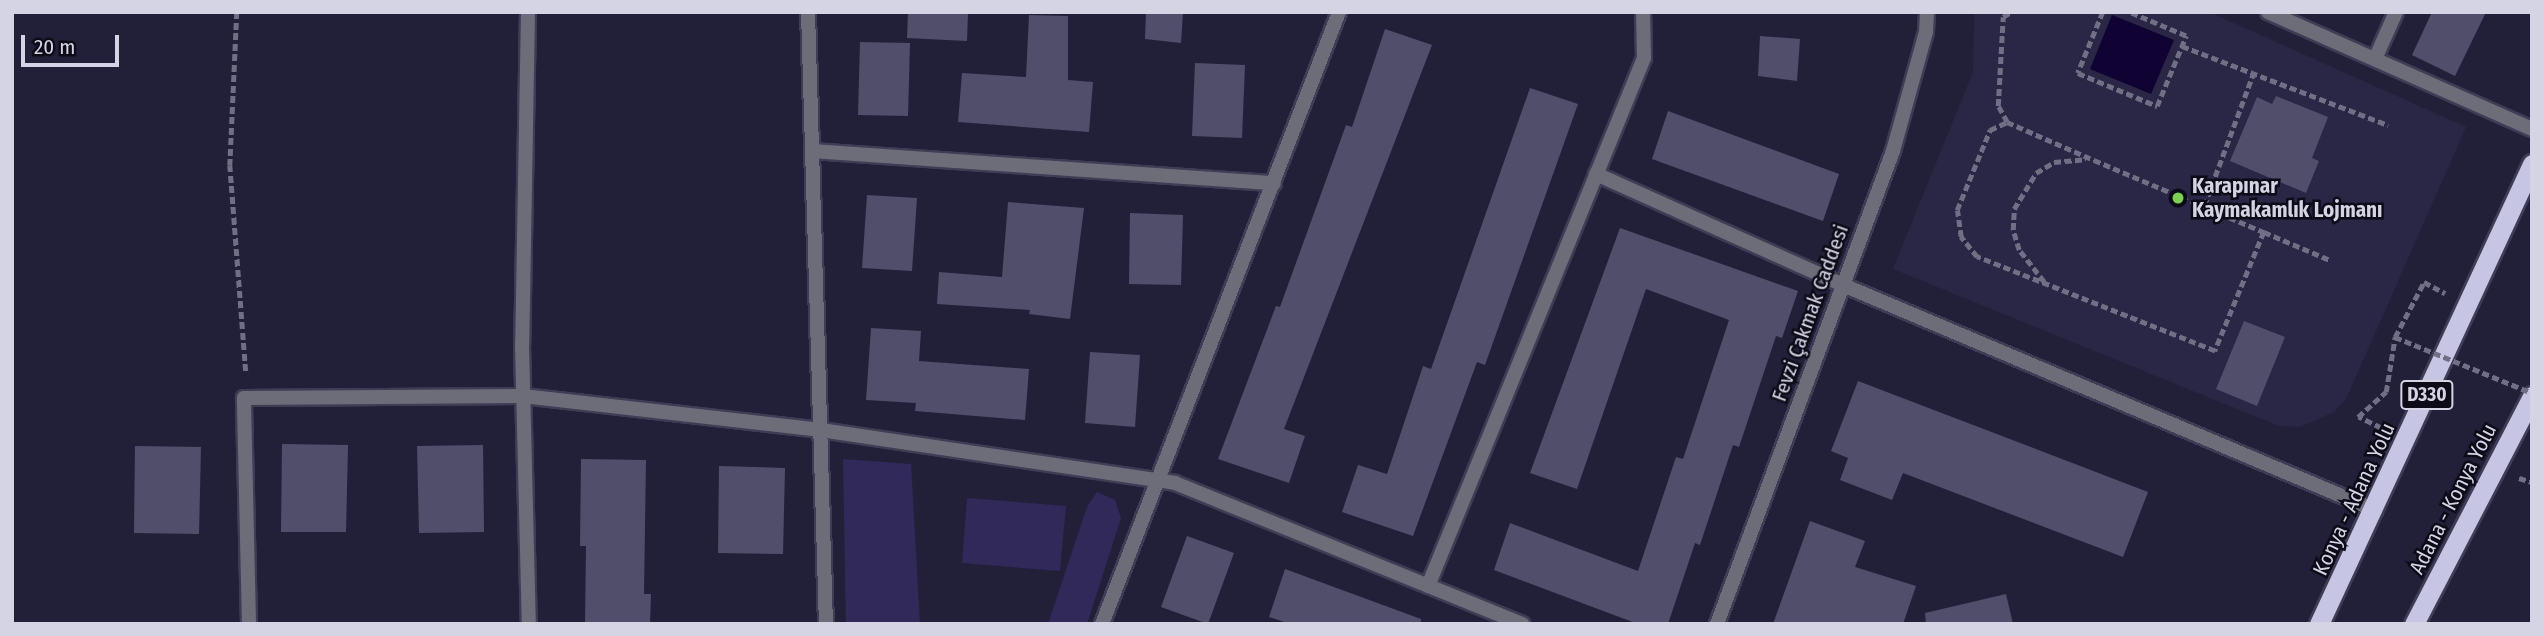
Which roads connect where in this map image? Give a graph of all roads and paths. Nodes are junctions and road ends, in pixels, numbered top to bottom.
1 (237, 12) edge
2 (528, 12) edge
3 (808, 12) edge
4 (1339, 12) edge
5 (1643, 12) edge
6 (1927, 12) edge
7 (2011, 12) edge
8 (2103, 12) edge
9 (2129, 12) edge
10 (2268, 12) edge
11 (2396, 12) edge
12 (2182, 46) junction
13 (2375, 59) junction
14 (2253, 74) junction
15 (2007, 122) junction
16 (2388, 125) dead end
17 (2532, 129) edge
18 (812, 151) junction
19 (2094, 160) junction
20 (2532, 164) edge
21 (1596, 174) junction
22 (1273, 183) junction
23 (2204, 206) junction
24 (2264, 232) junction
25 (2330, 260) dead end
26 (2424, 282) dead end
27 (1843, 285) junction
28 (2048, 285) junction
29 (2395, 337) junction
30 (2532, 395) edge
31 (523, 396) junction
32 (244, 397) junction
33 (2358, 417) dead end
34 (821, 430) junction
35 (1160, 481) junction
36 (2375, 509) junction
37 (1428, 586) junction
38 (249, 624) edge
39 (529, 624) edge
40 (826, 624) edge
41 (1102, 624) edge
42 (1522, 624) edge
43 (1717, 624) edge
44 (2319, 624) edge
45 (2414, 624) edge

1 - 32 path
2 - 31 street
3 - 18 street
4 - 22 street
5 - 21 street
6 - 27 street, Fevzi Çakmak Caddesi
7 - 15 path
8 - 12 path
9 - 12 path
10 - 13 street
11 - 13 street
12 - 14 path
13 - 17 street
14 - 16 path
14 - 23 path
15 - 19 path
15 - 28 path
18 - 22 street
18 - 34 street
19 - 23 path
19 - 28 path
20 - 36 highway, Konya - Adana Yolu / D330
21 - 27 street
21 - 37 street
22 - 35 street
23 - 24 path
24 - 25 path
24 - 28 path
26 - 29 path
27 - 36 street
27 - 43 street, Fevzi Çakmak Caddesi
29 - 30 path, bridge
29 - 33 path
30 - 45 highway, Adana - Konya Yolu
31 - 32 street
31 - 34 street
31 - 39 street
32 - 38 street
34 - 35 street
34 - 40 street
35 - 37 street
35 - 41 street
36 - 44 highway, Konya - Adana Yolu / D330
37 - 42 street

